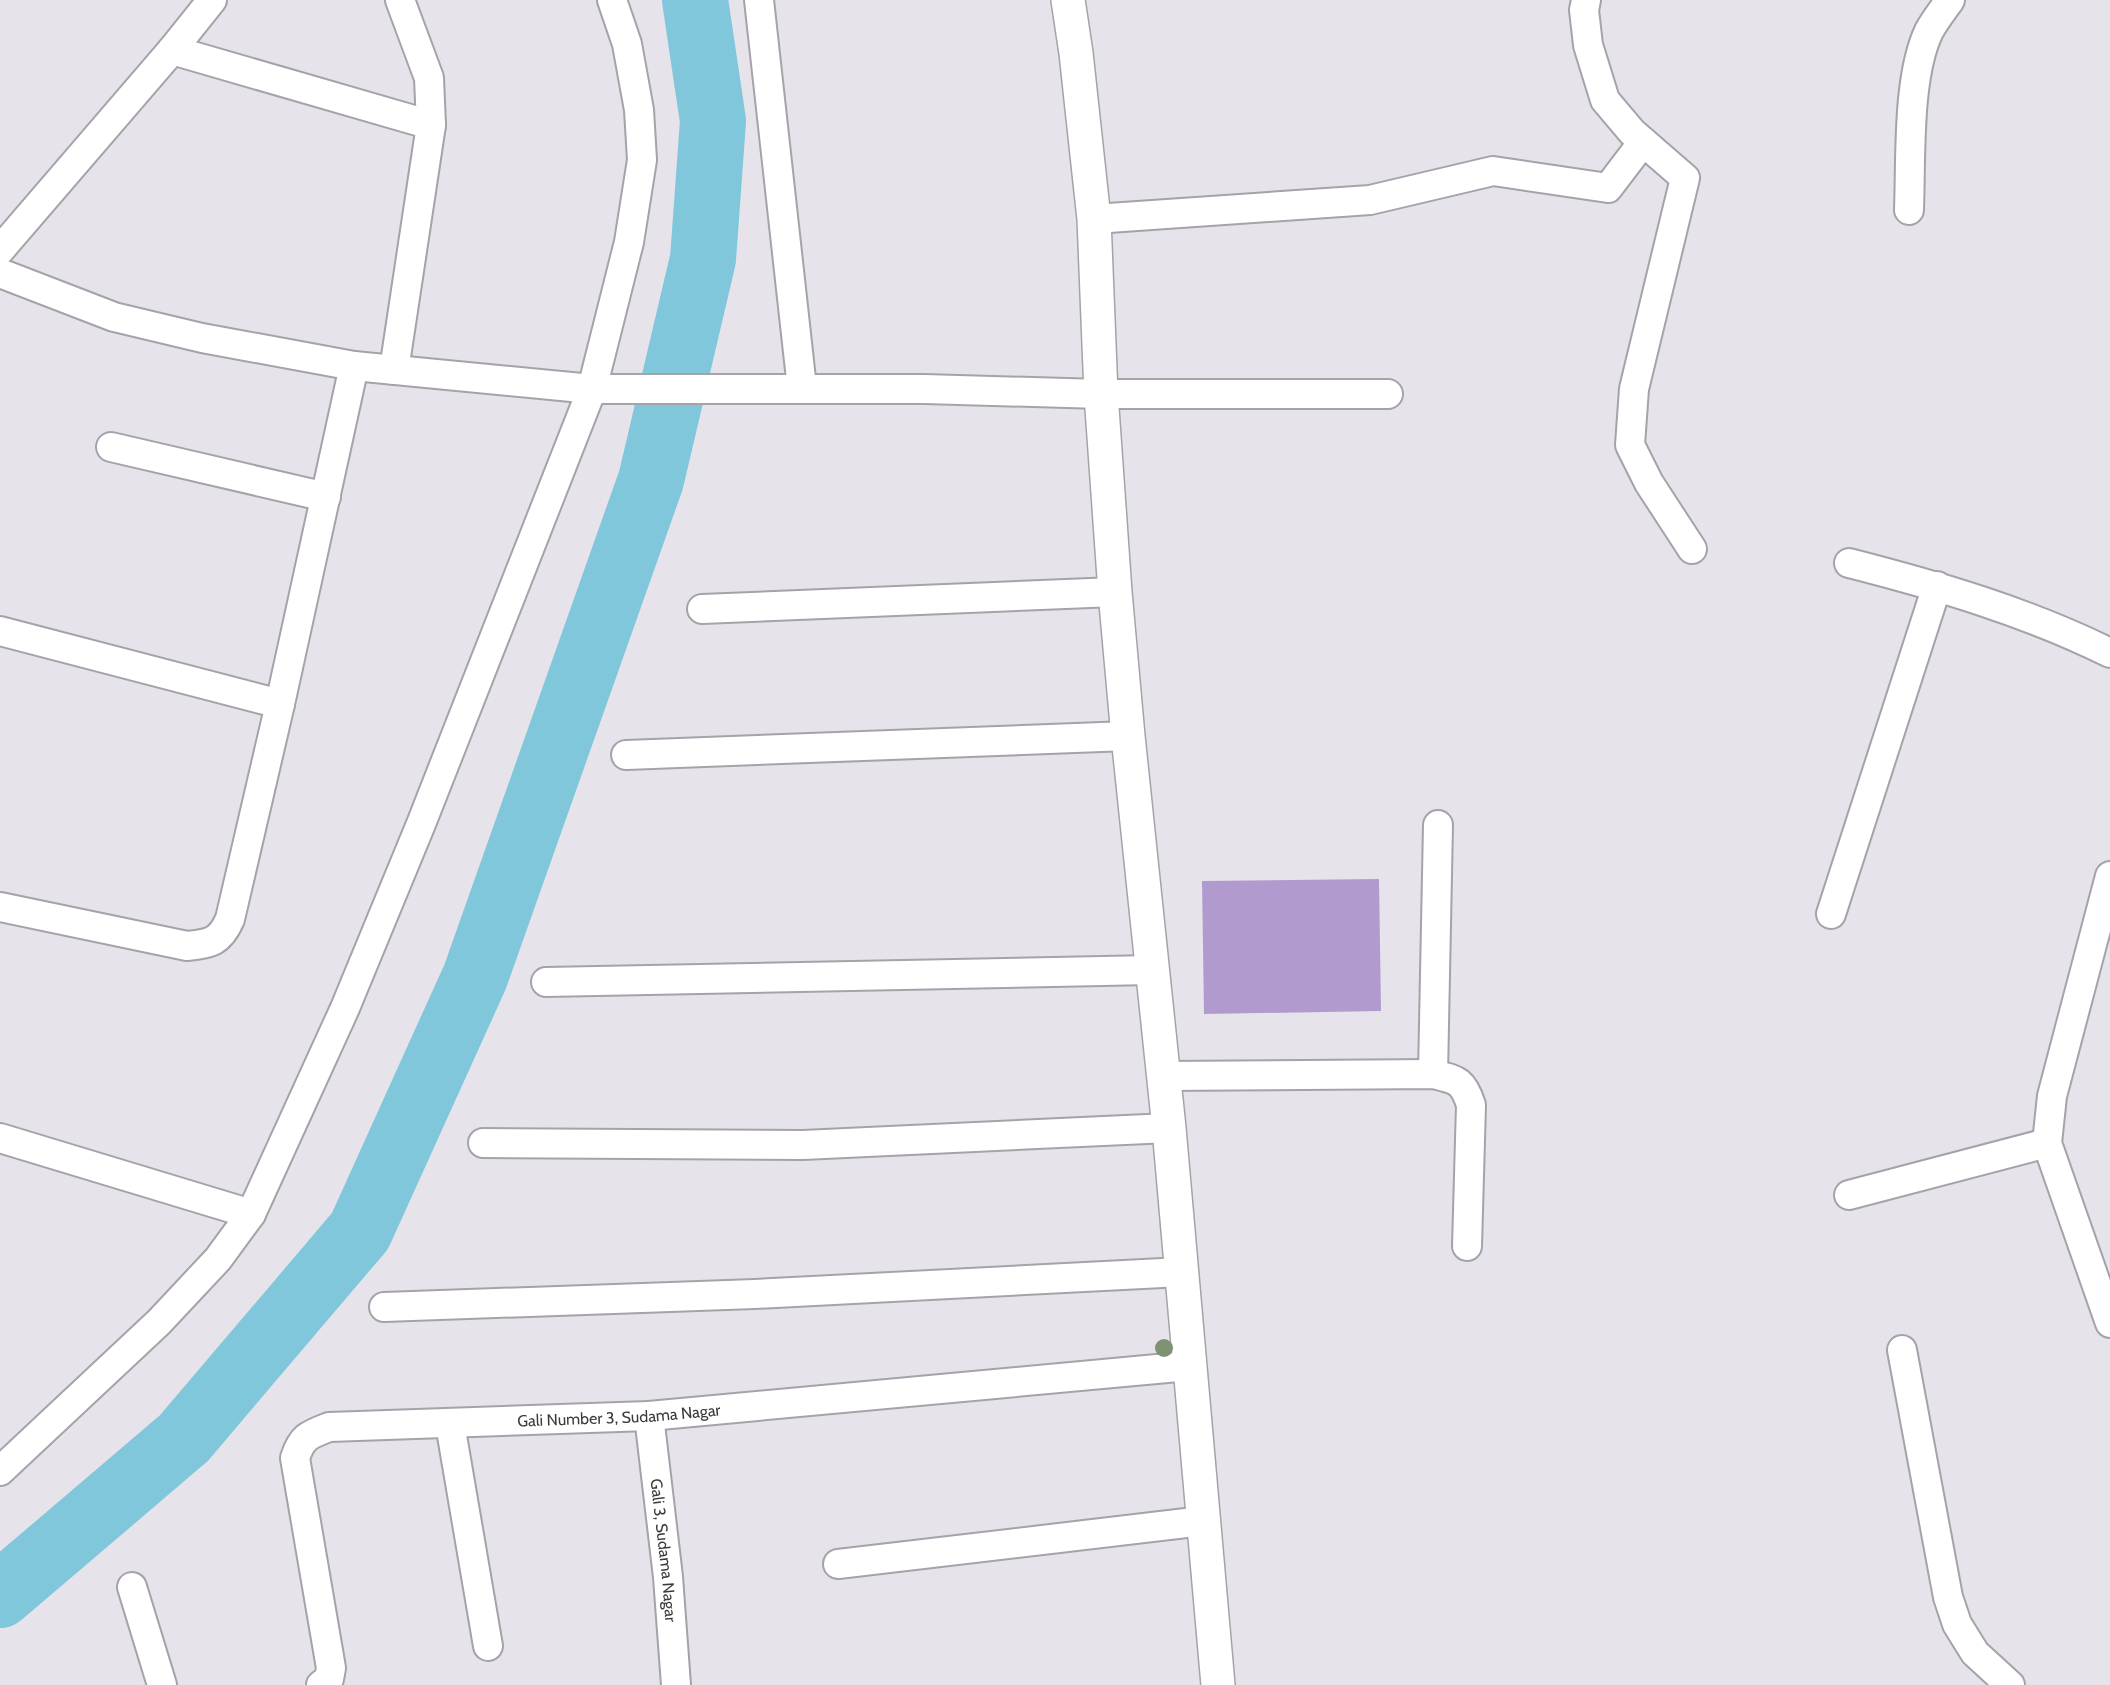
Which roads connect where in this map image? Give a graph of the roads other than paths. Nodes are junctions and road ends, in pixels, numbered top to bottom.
1 (212, 0) edge
2 (400, 0) edge
3 (612, 0) edge
4 (759, 0) edge
5 (1068, 0) edge
6 (1586, 0) edge
7 (1950, 0) edge
8 (172, 50) junction
9 (431, 125) junction
10 (1643, 142) junction
11 (1909, 210) dead end
12 (1094, 219) junction
13 (0, 250) edge
14 (0, 273) edge
15 (354, 366) junction
16 (394, 370) junction
17 (802, 388) junction
18 (592, 389) junction
19 (1101, 394) junction
20 (1388, 394) dead end
21 (111, 447) dead end
22 (326, 497) junction
23 (1692, 549) dead end
24 (1849, 563) dead end
25 (1937, 586) junction
26 (1115, 591) junction
27 (702, 609) dead end
28 (0, 631) edge
29 (2110, 653) edge
30 (280, 704) junction
31 (1128, 735) junction
32 (626, 755) dead end
33 (1438, 825) dead end
34 (2109, 886) edge
35 (0, 907) edge
36 (1831, 914) dead end
37 (1152, 970) junction
38 (546, 982) dead end
39 (1433, 1074) junction
40 (1163, 1076) junction
41 (1169, 1128) junction
42 (0, 1138) edge
43 (483, 1143) dead end
44 (2047, 1143) junction
45 (1849, 1195) dead end
46 (251, 1214) junction
47 (1467, 1245) dead end
48 (1182, 1272) junction
49 (384, 1307) dead end
50 (2110, 1323) edge
51 (1902, 1350) dead end
52 (1189, 1366) junction
53 (649, 1416) junction
54 (450, 1424) junction
55 (0, 1471) edge
56 (1203, 1521) junction
57 (838, 1564) dead end
58 (132, 1587) dead end
59 (488, 1646) dead end
60 (162, 1685) edge
61 (321, 1685) edge
62 (676, 1685) edge
63 (1218, 1685) edge
64 (2010, 1685) edge

1 - 8 street
2 - 9 street
3 - 18 street
4 - 17 street
5 - 12 main road
6 - 10 street
7 - 11 street
8 - 9 street
8 - 13 street
9 - 16 street
10 - 12 street
10 - 23 street
12 - 19 main road
14 - 15 street
15 - 16 street
15 - 22 street
16 - 18 street
17 - 18 street
17 - 19 street
18 - 46 street
19 - 20 street
19 - 26 main road
21 - 22 street
22 - 30 street
24 - 25 street
25 - 29 street
25 - 36 street
26 - 27 street
26 - 31 main road
28 - 30 street
30 - 35 street
31 - 32 street
31 - 37 main road
33 - 39 street
34 - 44 street
37 - 38 street
37 - 40 main road
39 - 40 street
39 - 47 street
40 - 41 main road
41 - 43 street
41 - 48 main road
42 - 46 street
44 - 45 street
44 - 50 street
46 - 55 street
48 - 49 street
48 - 52 main road
51 - 64 street
52 - 53 street, Gali Number 3, Sudama Nagar
52 - 56 main road
53 - 54 street, Gali Number 3, Sudama Nagar
53 - 62 street, Gali 3, Sudama Nagar
54 - 59 street
54 - 61 street, Gali Number 3, Sudama Nagar
56 - 57 street
56 - 63 main road
58 - 60 street

